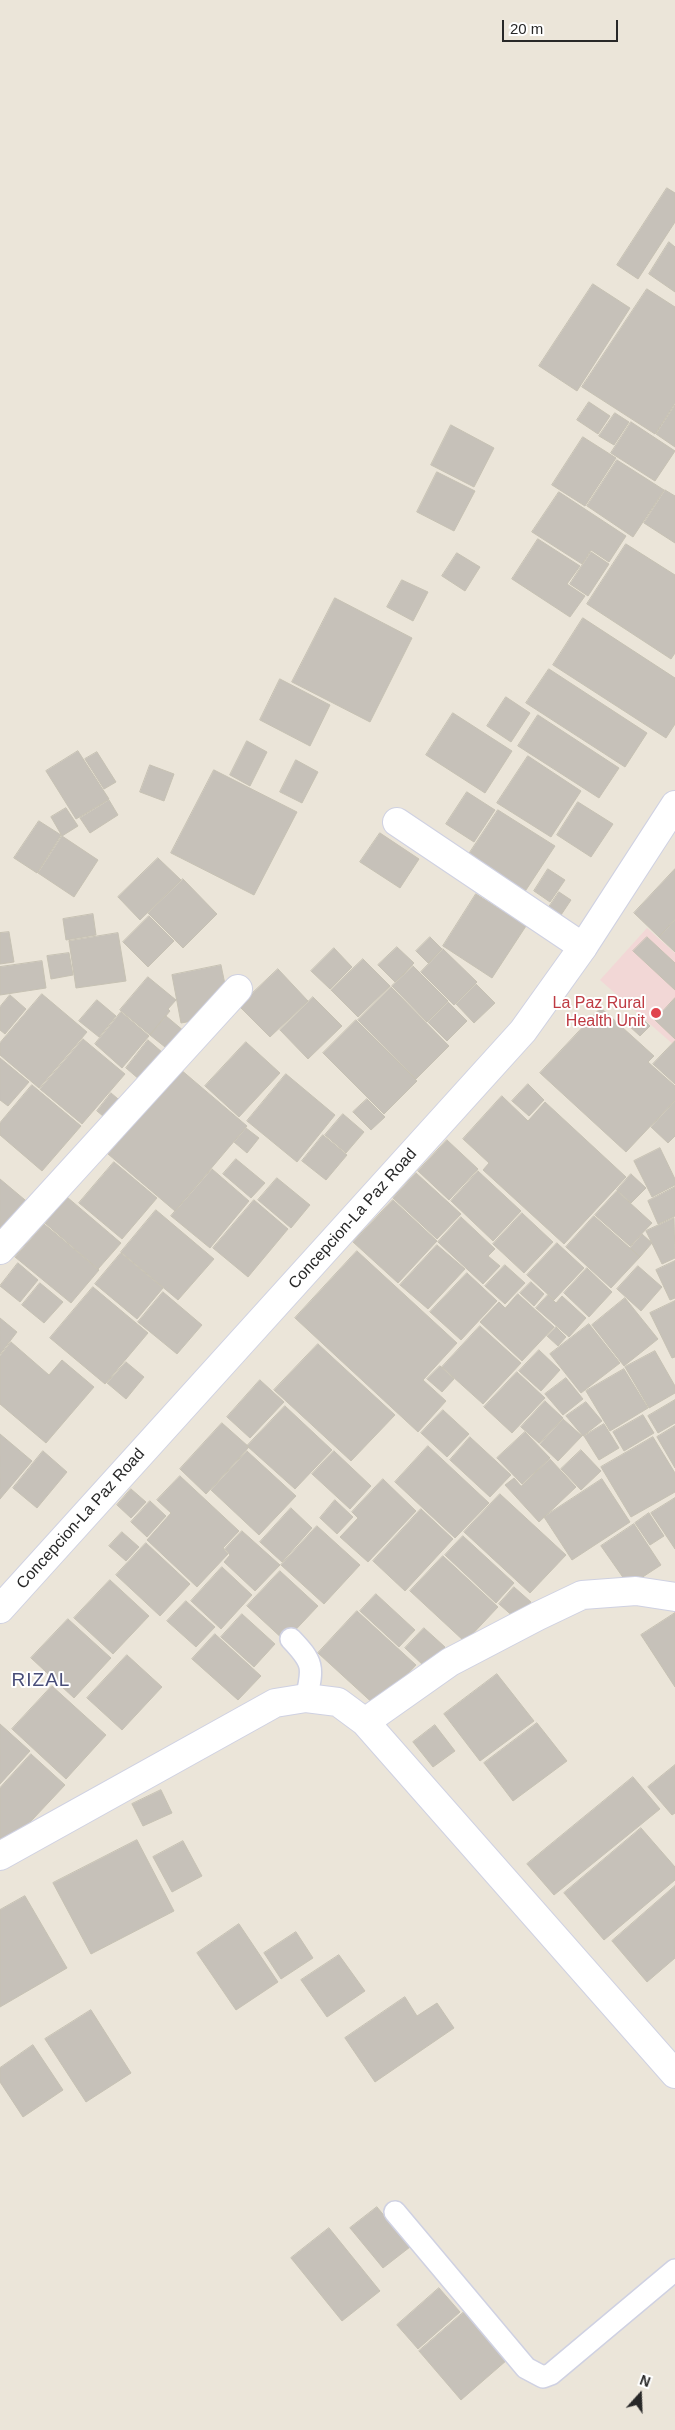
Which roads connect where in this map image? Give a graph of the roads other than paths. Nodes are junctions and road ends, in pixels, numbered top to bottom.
1 (675, 804) edge
2 (397, 822) dead end
3 (583, 947) junction
4 (238, 989) dead end
5 (0, 1250) edge
6 (675, 1597) edge
7 (0, 1609) edge
8 (290, 1639) dead end
9 (306, 1698) junction
10 (365, 1722) junction
11 (0, 1856) edge
12 (675, 2074) edge
13 (395, 2212) dead end
14 (675, 2270) edge

1 - 3 street, Concepcion-La Paz Road
2 - 3 street
3 - 7 street, Concepcion-La Paz Road
4 - 5 street
6 - 10 street
8 - 9 lane
9 - 10 street
9 - 11 street
10 - 12 street
13 - 14 lane

